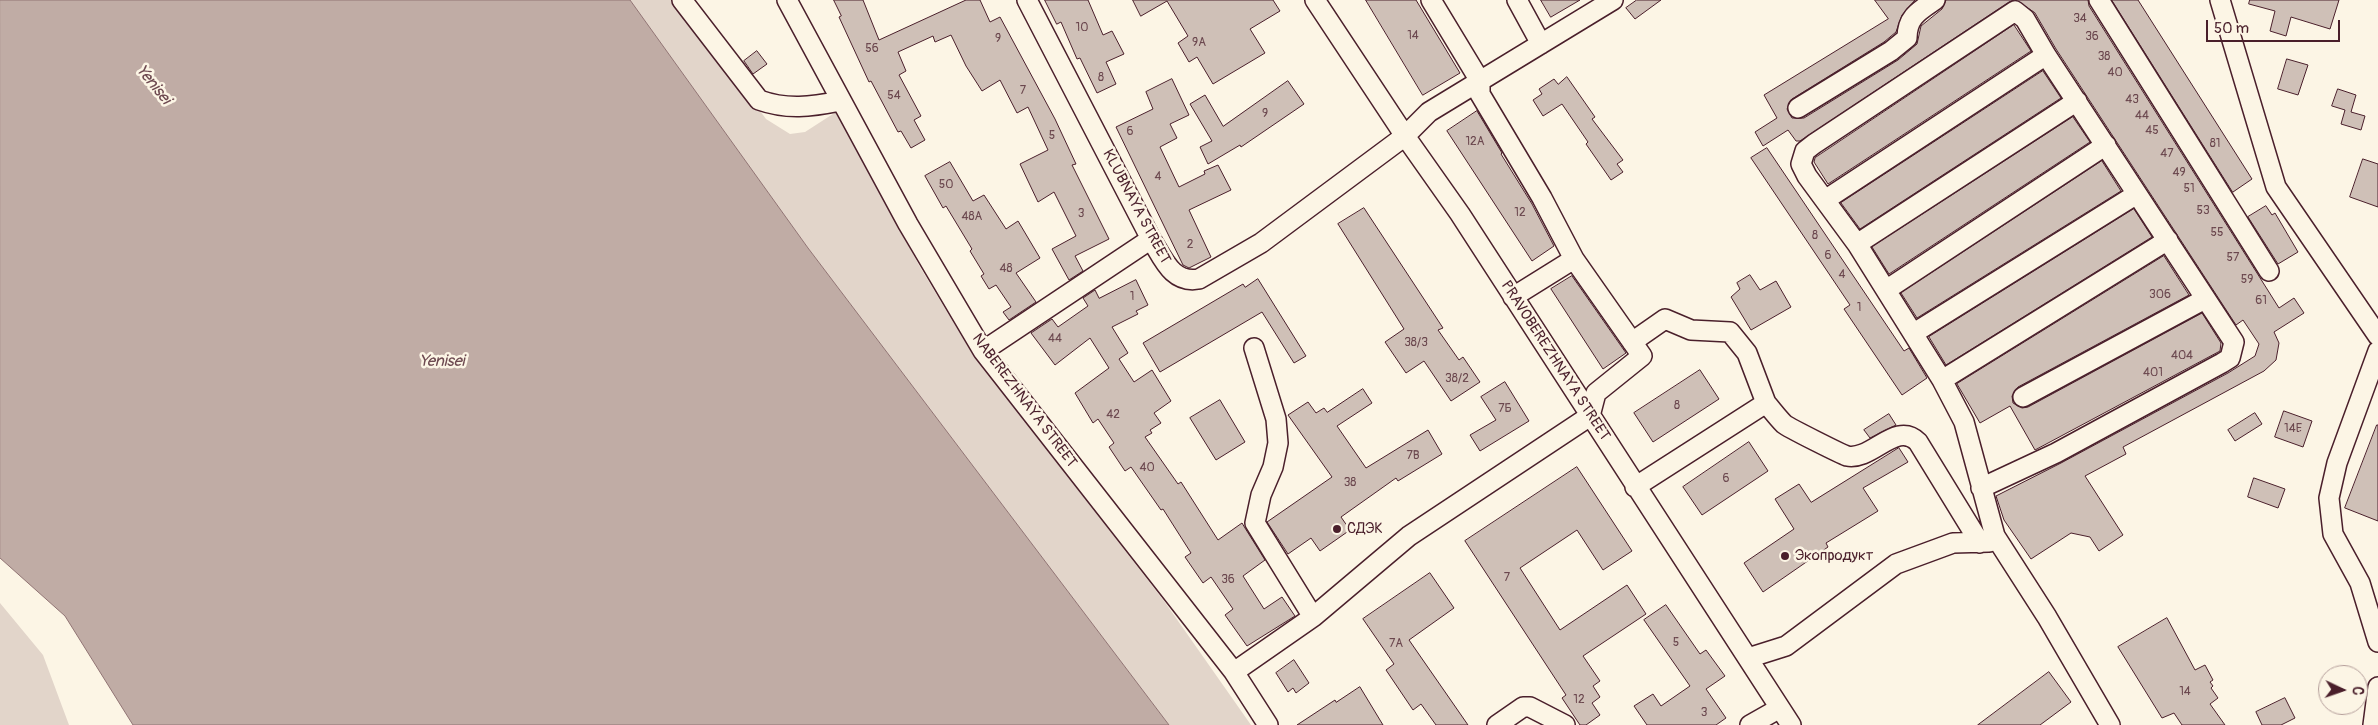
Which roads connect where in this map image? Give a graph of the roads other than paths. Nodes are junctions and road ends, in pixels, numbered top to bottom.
1 (682, 0) edge
2 (787, 0) edge
3 (1027, 0) edge
4 (1315, 0) edge
5 (1431, 0) edge
6 (1517, 0) edge
7 (1613, 0) edge
8 (1935, 0) edge
9 (2098, 0) edge
10 (2220, 0) edge
11 (1912, 6) edge
12 (1541, 44) junction
13 (2046, 55) junction
14 (1480, 81) junction
15 (840, 101) junction
16 (2077, 101) junction
17 (1798, 108) dead end
18 (1405, 136) junction
19 (2106, 145) junction
20 (2138, 194) junction
21 (1825, 200) junction
22 (1151, 239) junction
23 (2168, 240) junction
24 (1856, 244) junction
25 (1574, 259) junction
26 (2269, 271) dead end
27 (1886, 290) junction
28 (1513, 297) junction
29 (2205, 299) junction
30 (1914, 333) junction
31 (2378, 336) edge
32 (1632, 342) junction
33 (1254, 348) dead end
34 (983, 351) junction
35 (2378, 352) edge
36 (1942, 380) junction
37 (2023, 397) dead end
38 (1766, 403) junction
39 (1590, 416) junction
40 (1635, 487) junction
41 (1981, 488) junction
42 (1988, 542) junction
43 (1313, 617) junction
44 (2378, 642) edge
45 (1748, 658) junction
46 (1234, 672) junction
47 (2378, 687) edge
48 (1780, 708) junction
49 (1268, 725) edge
50 (1497, 725) edge
51 (1565, 725) edge
52 (1750, 725) edge
53 (1791, 725) edge
54 (2110, 725) edge
55 (2372, 725) edge

1 - 15 street
2 - 15 street, NABEREZHNAYA STREET
3 - 22 street, KLUBNAYA STREET
4 - 18 street, PRAVOBEREZHNAYA STREET
5 - 14 street
6 - 12 street
7 - 12 street, KLUBNAYA STREET
8 - 11 street
9 - 26 street
10 - 31 street
11 - 17 street
12 - 14 street, KLUBNAYA STREET
13 - 16 street
13 - 21 street
13 - 21 street
14 - 18 street, KLUBNAYA STREET
14 - 25 street
15 - 34 street, NABEREZHNAYA STREET
16 - 19 street
16 - 24 street
18 - 22 street, KLUBNAYA STREET
18 - 28 street, PRAVOBEREZHNAYA STREET
19 - 20 street
19 - 27 street
20 - 23 street
20 - 30 street
21 - 24 street
22 - 34 street
23 - 29 street
23 - 36 street
24 - 27 street
25 - 28 street
25 - 32 street
27 - 30 street
28 - 39 street, PRAVOBEREZHNAYA STREET
29 - 37 street
29 - 41 street
30 - 36 street
32 - 38 street
32 - 39 street
33 - 43 street
34 - 46 street, NABEREZHNAYA STREET
35 - 44 street
36 - 41 street
38 - 40 street
38 - 42 street
39 - 40 street, PRAVOBEREZHNAYA STREET
39 - 43 street
40 - 45 street, PRAVOBEREZHNAYA STREET
41 - 42 street
42 - 45 street
42 - 54 street
43 - 46 street
45 - 48 street, PRAVOBEREZHNAYA STREET
46 - 49 street, NABEREZHNAYA STREET
47 - 55 street
48 - 52 street
48 - 53 street, PRAVOBEREZHNAYA STREET
50 - 51 street

